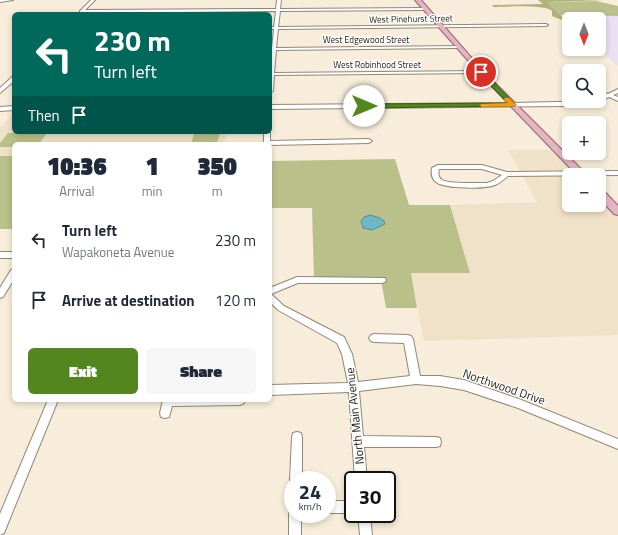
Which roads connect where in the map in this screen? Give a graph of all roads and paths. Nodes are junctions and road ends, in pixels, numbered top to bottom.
1 (11, 0) edge
2 (93, 0) edge
3 (280, 0) edge
4 (418, 0) edge
5 (0, 1) edge
6 (425, 9) junction
7 (278, 10) junction
8 (81, 12) edge
9 (546, 25) dead end
10 (440, 27) junction
11 (272, 28) edge
12 (276, 28) junction
13 (458, 47) junction
14 (272, 49) edge
15 (481, 72) junction
16 (272, 74) edge
17 (12, 80) edge
18 (0, 91) edge
19 (618, 92) edge
20 (606, 95) edge
21 (609, 96) junction
22 (606, 97) edge
23 (618, 99) edge
24 (562, 104) edge
25 (513, 105) junction
26 (272, 107) edge
27 (0, 108) edge
28 (12, 108) edge
29 (369, 141) dead end
30 (272, 143) edge
31 (575, 168) edge
32 (606, 173) edge
33 (618, 173) edge
34 (507, 174) junction
35 (562, 174) edge
36 (606, 199) edge
37 (618, 212) edge
38 (12, 255) edge
39 (0, 256) edge
40 (12, 275) edge
41 (382, 280) dead end
42 (272, 290) edge
43 (0, 296) edge
44 (272, 299) edge
45 (374, 338) dead end
46 (416, 380) junction
47 (354, 387) junction
48 (272, 390) edge
49 (52, 402) edge
50 (168, 402) edge
51 (165, 413) dead end
52 (297, 437) dead end
53 (358, 441) junction
54 (436, 442) dead end
55 (618, 444) edge
56 (296, 471) edge
57 (360, 471) edge
58 (295, 523) edge
59 (365, 523) edge
60 (0, 529) edge
61 (295, 535) edge
62 (366, 535) edge

1 - 5 street
2 - 8 street
3 - 7 street
4 - 6 main road
6 - 7 street
6 - 10 main road
7 - 8 street
7 - 12 street
9 - 10 street, West Pinehurst Street
10 - 12 street, West Pinehurst Street
10 - 13 main road
11 - 12 street, West Pinehurst Street
12 - 14 street
13 - 14 street, West Edgewood Street
13 - 15 main road
15 - 16 street, West Robinhood Street
15 - 25 main road
17 - 18 street
19 - 21 street
20 - 21 street
21 - 22 street
21 - 23 street
24 - 25 street
25 - 26 street
25 - 31 main road
27 - 28 street
29 - 30 street
32 - 33 street
34 - 34 street
34 - 35 street
36 - 37 main road
38 - 39 street
40 - 43 street
41 - 42 street
44 - 47 street, North Main Avenue
45 - 46 street
46 - 47 street, Northwood Drive
46 - 55 street, Northwood Drive
47 - 48 street, Northwood Drive
47 - 53 street, North Main Avenue
49 - 60 street
50 - 51 street
52 - 56 street
53 - 54 street
53 - 57 street, North Main Avenue
58 - 61 street
59 - 62 street

